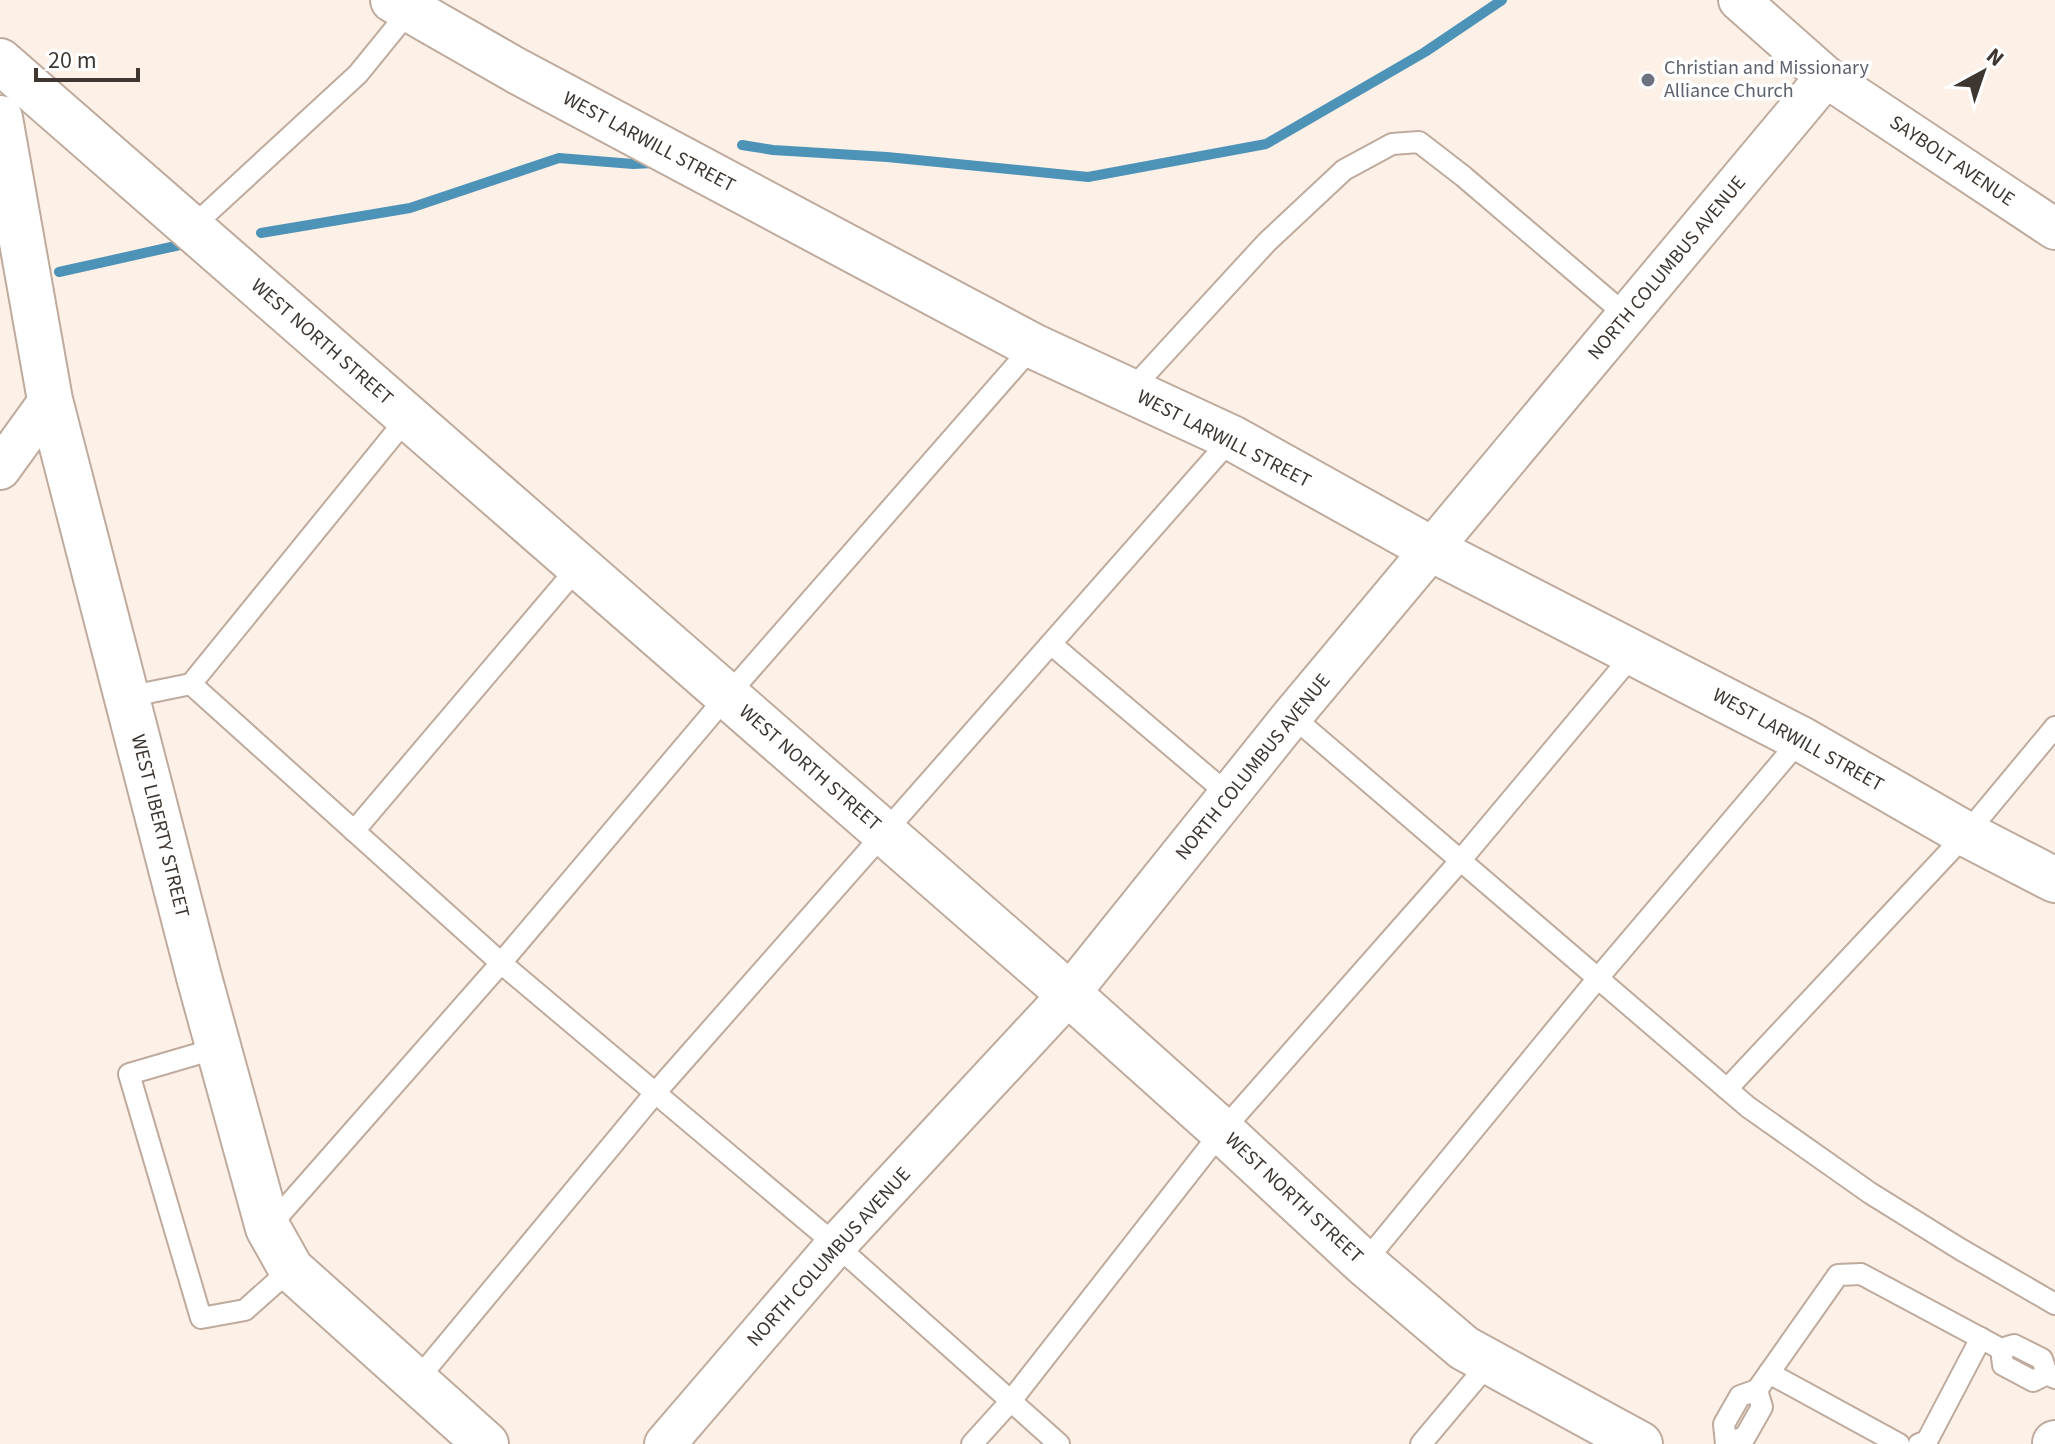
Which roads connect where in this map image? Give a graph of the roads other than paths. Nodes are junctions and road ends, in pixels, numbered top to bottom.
1 (1739, 0) edge
2 (402, 5) edge
3 (0, 61) edge
4 (1826, 77) junction
5 (0, 118) edge
6 (2048, 211) edge
7 (191, 228) junction
8 (1627, 316) junction
9 (1033, 346) junction
10 (1130, 391) junction
11 (50, 400) junction
12 (408, 417) junction
13 (1232, 438) junction
14 (0, 469) edge
15 (1433, 550) junction
16 (579, 566) junction
17 (1051, 644) junction
18 (1635, 652) junction
19 (191, 684) junction
20 (727, 696) junction
21 (127, 697) junction
22 (1292, 716) junction
23 (2055, 727) edge
24 (1801, 739) junction
25 (1229, 795) junction
26 (354, 831) junction
27 (884, 833) junction
28 (1966, 834) junction
29 (1460, 861) junction
30 (2055, 880) edge
31 (501, 963) junction
32 (1598, 978) junction
33 (1069, 994) junction
34 (218, 1048) junction
35 (1727, 1089) junction
36 (656, 1092) junction
37 (1222, 1131) junction
38 (268, 1228) junction
39 (836, 1245) junction
40 (1364, 1263) junction
41 (291, 1269) junction
42 (2055, 1304) edge
43 (1981, 1338) junction
44 (1489, 1363) junction
45 (1769, 1373) junction
46 (2051, 1376) edge
47 (417, 1380) junction
48 (1010, 1402) junction
49 (1430, 1441) edge
50 (1727, 1443) edge
51 (486, 1444) edge
52 (665, 1444) edge
53 (972, 1444) edge
54 (1059, 1444) edge
55 (1640, 1444) edge
56 (1899, 1444) edge
57 (1919, 1444) edge

1 - 4 street, SAYBOLT AVENUE
2 - 7 lane
2 - 9 street, WEST LARWILL STREET
3 - 7 street, WEST NORTH STREET
4 - 6 street, SAYBOLT AVENUE
4 - 8 street, NORTH COLUMBUS AVENUE
5 - 11 street, WEST LIBERTY STREET
7 - 12 street, WEST NORTH STREET
8 - 10 lane
8 - 15 street, NORTH COLUMBUS AVENUE
9 - 10 street, WEST LARWILL STREET
9 - 20 lane
10 - 13 street, WEST LARWILL STREET
11 - 14 street
11 - 21 street, WEST LIBERTY STREET
12 - 16 street, WEST NORTH STREET
12 - 19 lane
13 - 15 street, WEST LARWILL STREET
13 - 17 lane
15 - 18 street, WEST LARWILL STREET
15 - 22 street, NORTH COLUMBUS AVENUE
16 - 20 street, WEST NORTH STREET
16 - 26 lane
17 - 25 lane
17 - 27 lane
18 - 24 street, WEST LARWILL STREET
18 - 29 lane
19 - 21 lane
19 - 26 lane
20 - 27 street, WEST NORTH STREET
20 - 31 lane
21 - 34 street, WEST LIBERTY STREET
22 - 25 street, NORTH COLUMBUS AVENUE
22 - 29 lane
23 - 28 lane
24 - 28 street, WEST LARWILL STREET
24 - 32 lane
25 - 33 street, NORTH COLUMBUS AVENUE
26 - 31 lane
27 - 33 street, WEST NORTH STREET
27 - 36 lane
28 - 30 street, WEST LARWILL STREET
28 - 35 lane
29 - 32 lane
29 - 37 lane
31 - 36 lane
31 - 38 lane
32 - 35 lane
32 - 40 lane
33 - 37 street, WEST NORTH STREET
33 - 39 street, NORTH COLUMBUS AVENUE
34 - 38 street, WEST LIBERTY STREET
34 - 41 lane
35 - 42 lane
36 - 39 lane
36 - 47 lane
37 - 40 street, WEST NORTH STREET
37 - 48 lane
38 - 41 street, WEST LIBERTY STREET
39 - 48 lane
39 - 52 street, NORTH COLUMBUS AVENUE
40 - 44 street, WEST NORTH STREET
41 - 47 street, WEST LIBERTY STREET
43 - 45 lane
43 - 46 lane
43 - 57 lane
44 - 49 lane
44 - 55 street, WEST NORTH STREET
45 - 50 lane
45 - 56 lane
47 - 51 street, WEST LIBERTY STREET
48 - 53 lane
48 - 54 lane

